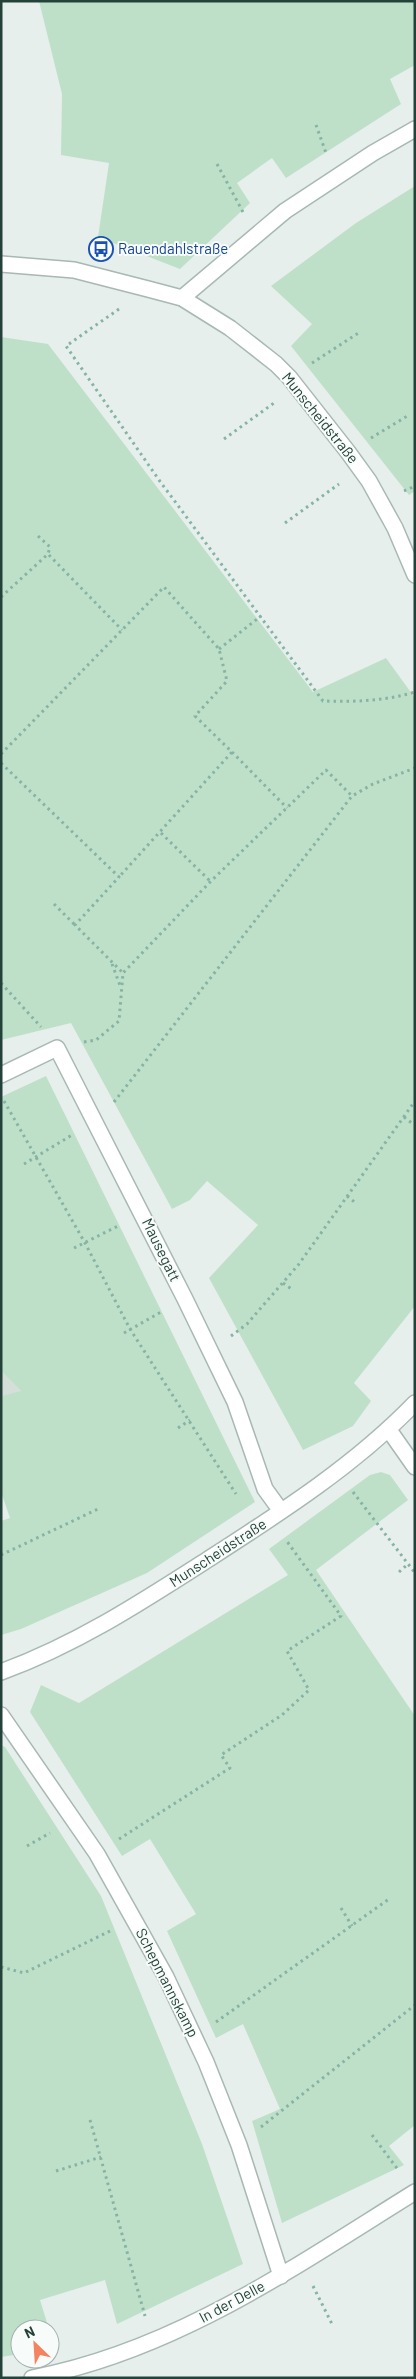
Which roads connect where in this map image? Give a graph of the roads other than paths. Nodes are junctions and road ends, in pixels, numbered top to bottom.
1 (415, 129) edge
2 (1, 264) edge
3 (182, 298) junction
4 (415, 576) edge
5 (1, 1074) edge
6 (415, 1403) edge
7 (389, 1430) junction
8 (415, 1466) edge
9 (276, 1515) junction
10 (1, 1672) edge
11 (1, 1715) edge
12 (414, 2192) edge
13 (281, 2276) junction
14 (32, 2378) edge

1 - 3 street
2 - 3 street, Munscheidstraße
3 - 4 street, Munscheidstraße
5 - 9 street, Mausegatt
6 - 7 street, Munscheidstraße
7 - 8 street
7 - 9 street, Munscheidstraße
9 - 10 street, Munscheidstraße
11 - 13 street, Schepmannskamp
12 - 13 street, In der Delle
13 - 14 street, In der Delle

